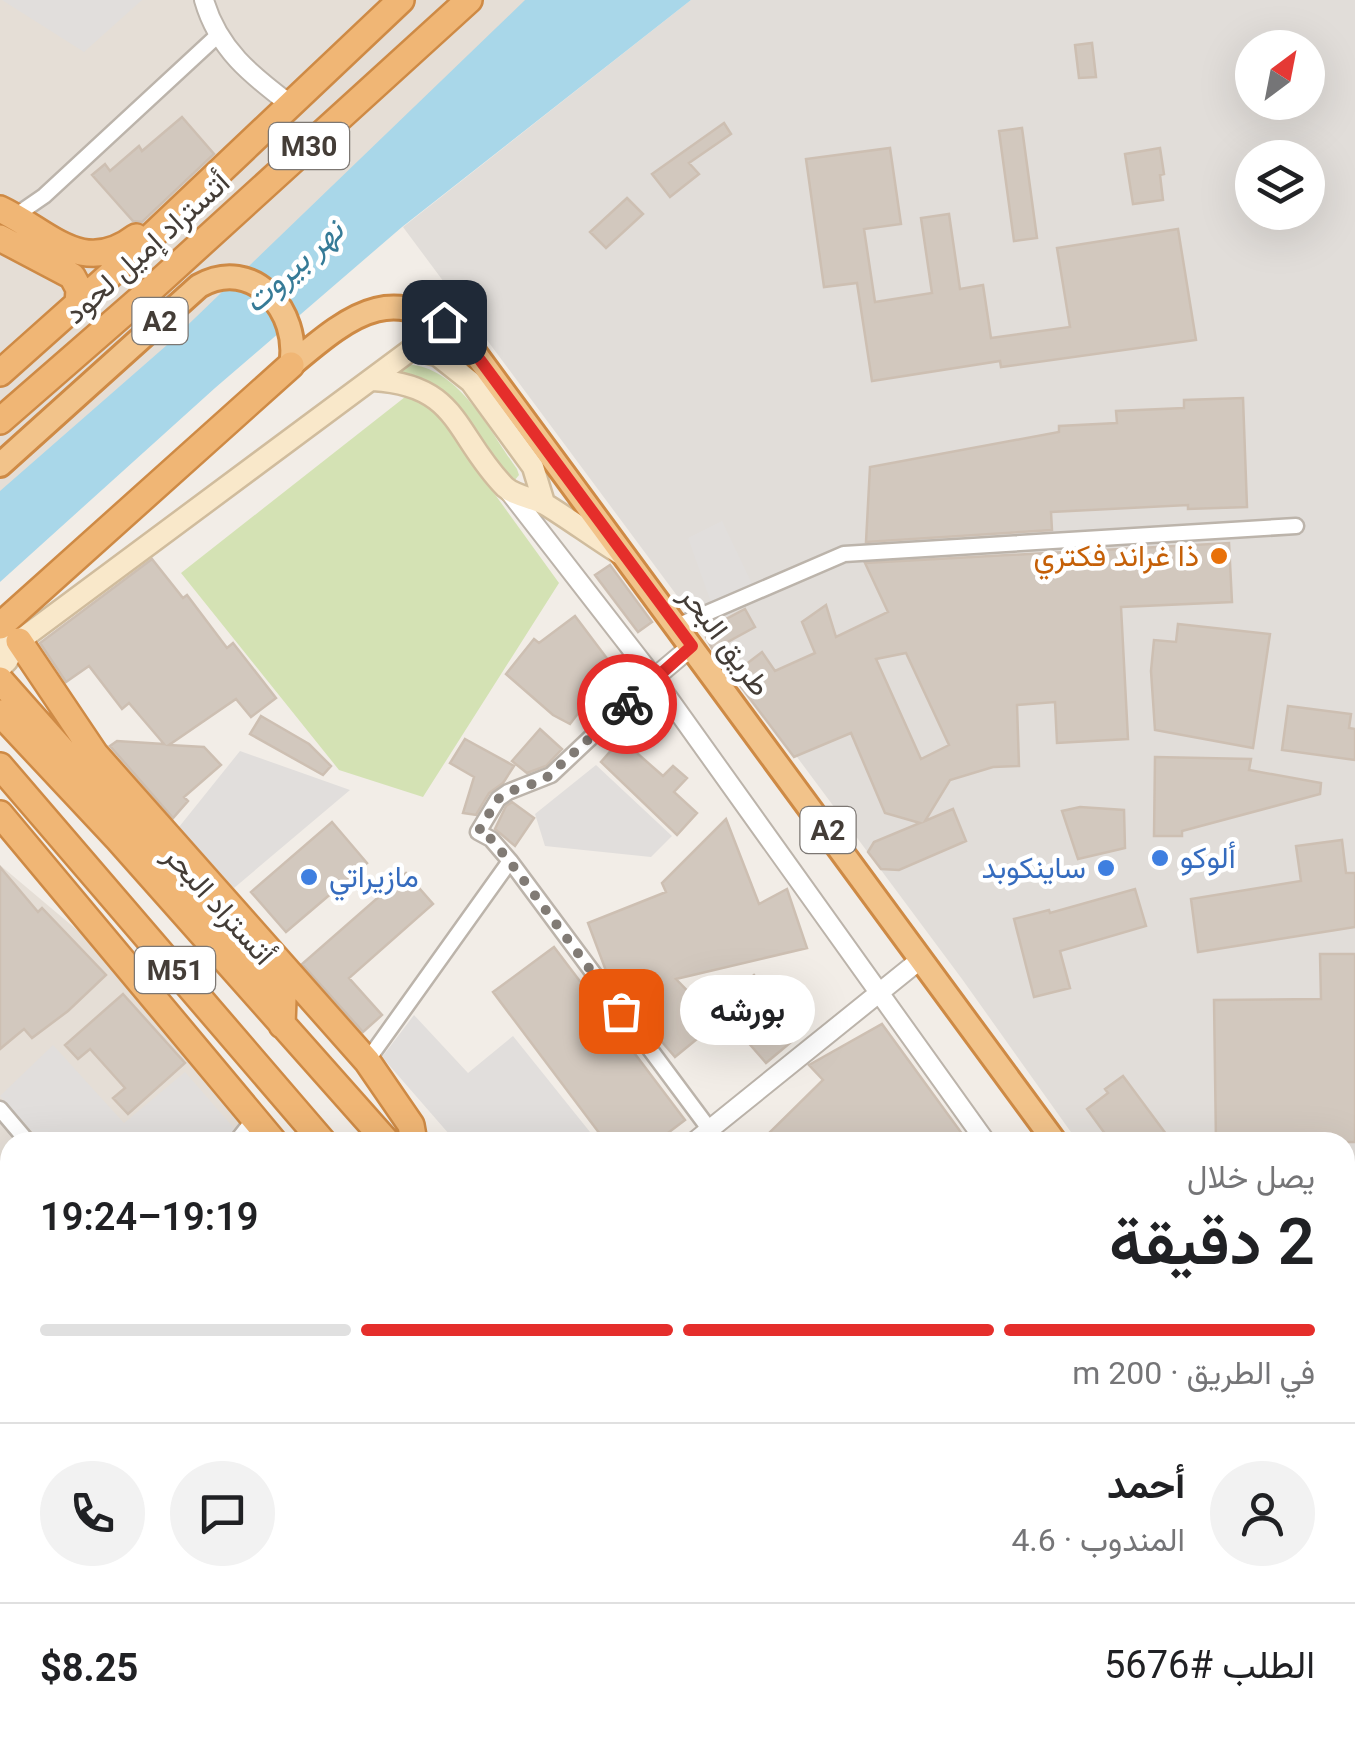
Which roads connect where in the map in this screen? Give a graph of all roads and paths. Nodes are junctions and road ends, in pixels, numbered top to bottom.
1 (204, 0) edge
2 (401, 0) edge
3 (469, 0) edge
4 (216, 36) junction
5 (290, 106) junction
6 (196, 191) junction
7 (5, 215) edge
8 (0, 238) edge
9 (148, 292) junction
10 (78, 304) junction
11 (290, 323) junction
12 (331, 331) junction
13 (290, 366) junction
14 (0, 373) edge
15 (373, 380) junction
16 (0, 421) edge
17 (0, 440) edge
18 (0, 465) edge
19 (508, 490) junction
20 (544, 504) junction
21 (1296, 526) dead end
22 (627, 558) junction
23 (676, 626) junction
24 (9, 639) edge
25 (692, 646) junction
26 (0, 668) edge
27 (654, 678) junction
28 (0, 680) edge
29 (0, 712) edge
30 (0, 766) edge
31 (0, 782) edge
32 (27, 799) junction
33 (0, 814) edge
34 (510, 862) junction
35 (921, 959) junction
36 (877, 992) junction
37 (282, 1025) junction
38 (367, 1061) junction
39 (0, 1110) edge
40 (710, 1130) junction
41 (19, 1132) edge
42 (261, 1132) edge
43 (314, 1132) edge
44 (378, 1132) edge
45 (412, 1132) edge
46 (707, 1132) edge
47 (979, 1132) edge
48 (1048, 1132) edge

1 - 4 street
2 - 5 highway, أتستراد إميل لحود / M30
3 - 9 highway, أتستراد إميل لحود / M30
4 - 5 street
4 - 7 street
5 - 6 highway, أتستراد إميل لحود / M30
6 - 7 highway
6 - 10 highway, أتستراد إميل لحود / M30
8 - 10 highway
9 - 16 highway, أتستراد إميل لحود / M30
9 - 17 highway
10 - 14 highway, أتستراد إميل لحود / M30
11 - 12 highway
11 - 13 highway
11 - 18 highway, A2
12 - 13 highway, طريق البحر / A2
12 - 22 highway, طريق البحر / A2
13 - 24 highway
15 - 19 main road
15 - 20 main road
15 - 24 main road
19 - 20 main road
19 - 27 street
20 - 22 main road
21 - 23 street
22 - 23 highway, طريق البحر / A2
23 - 25 highway, طريق البحر / A2
24 - 26 main road
24 - 38 highway
25 - 27 street
25 - 35 highway, طريق البحر / A2
27 - 34 street
27 - 36 street
28 - 37 highway
29 - 37 highway, أتستراد البحر / M51
30 - 32 highway, M51
31 - 32 highway
32 - 43 highway, M51
33 - 42 highway
34 - 38 street
34 - 40 street
35 - 36 street
35 - 48 highway, طريق البحر / A2
36 - 40 street
36 - 47 street
37 - 44 highway, أتستراد البحر / M51
38 - 45 highway
39 - 41 street
40 - 46 street

